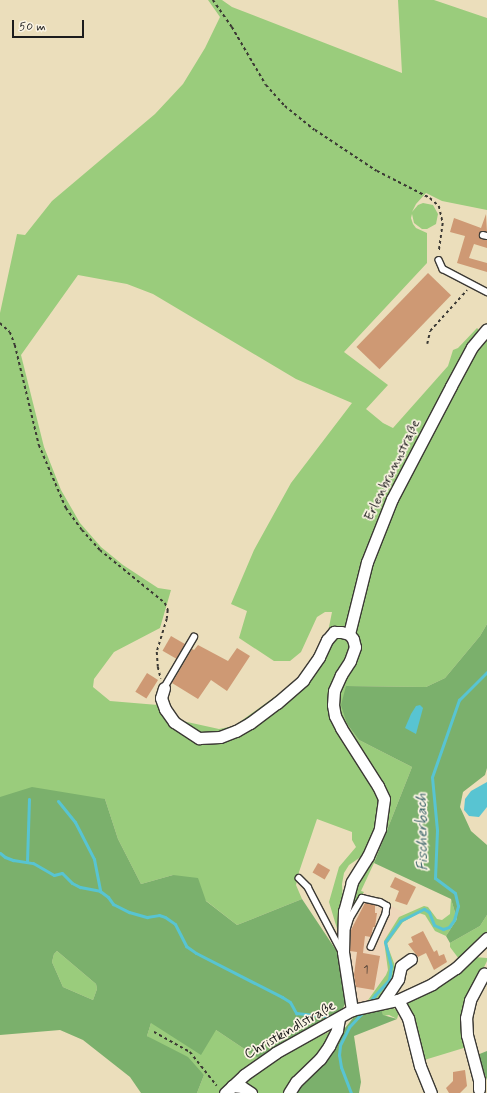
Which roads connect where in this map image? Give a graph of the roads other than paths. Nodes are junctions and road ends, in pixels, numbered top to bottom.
1 (438, 260) road end
2 (487, 292) edge
3 (487, 329) edge
4 (349, 634) junction
5 (194, 637) dead end
6 (164, 688) joint
7 (299, 878) dead end
8 (487, 938) edge
9 (343, 940) junction
10 (371, 947) dead end
11 (343, 952) junction
12 (411, 959) dead end
13 (484, 974) dead end
14 (398, 1000) junction
15 (380, 1004) junction
16 (356, 1009) junction
17 (339, 1019) junction
18 (481, 1088) edge
19 (226, 1089) edge
20 (251, 1093) edge
21 (289, 1093) edge
22 (431, 1093) edge

1 - 2 lane
3 - 4 street, Erlenbrunnstraße
4 - 6 street
4 - 9 street, Christkindlstraße
5 - 6 lane
7 - 11 lane
8 - 14 street
9 - 10 lane
9 - 11 street, Christkindlstraße
11 - 16 street, Christkindlstraße
12 - 15 street
13 - 18 street
14 - 15 street
14 - 22 street
15 - 16 street
16 - 17 street, Christkindlstraße
17 - 19 street, Christkindlstraße
17 - 21 street
19 - 20 street

